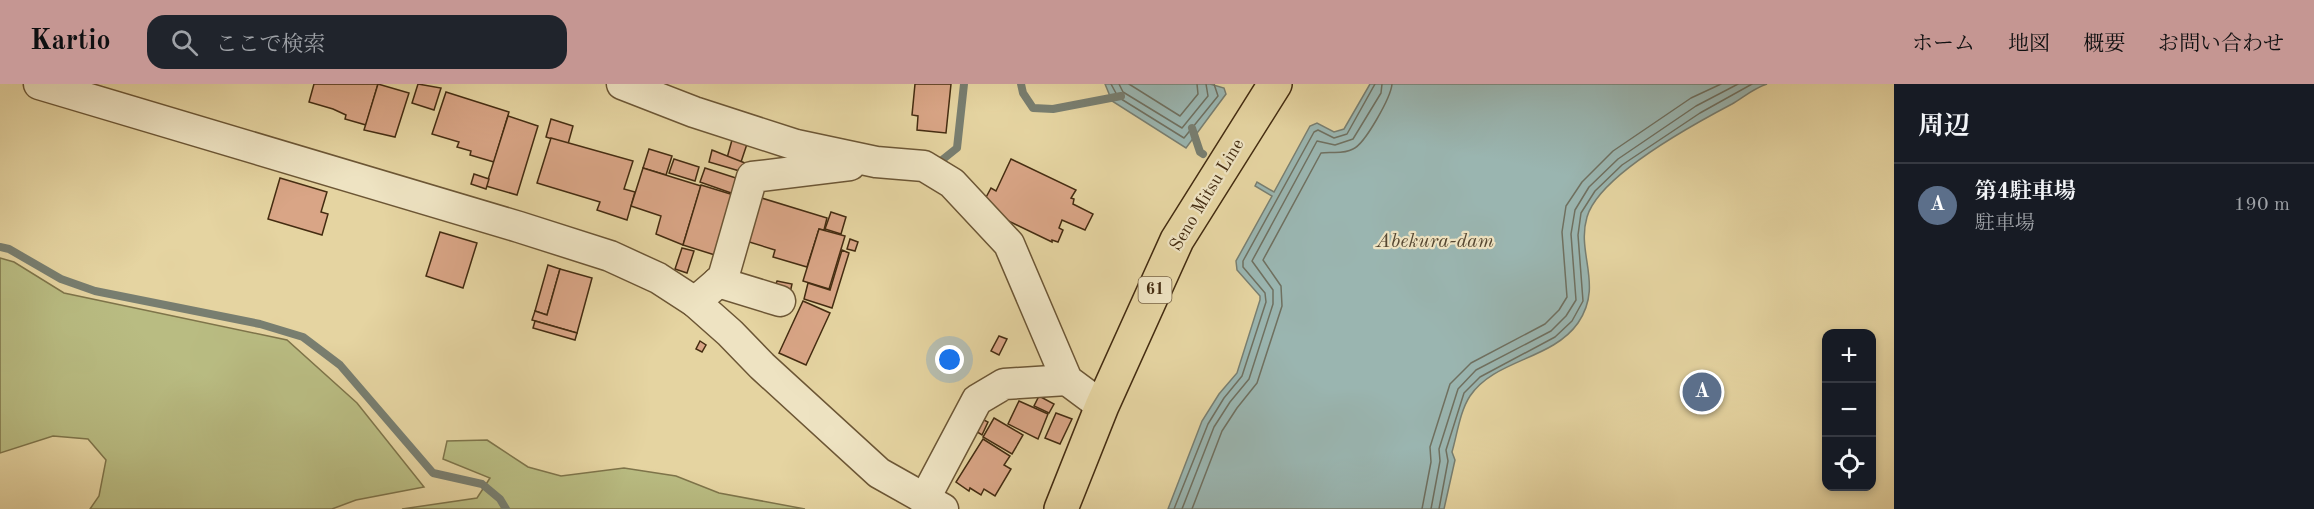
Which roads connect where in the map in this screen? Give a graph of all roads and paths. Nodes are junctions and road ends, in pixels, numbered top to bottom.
1 (39, 84) edge
2 (622, 84) edge
3 (1275, 84) edge
4 (876, 162) junction
5 (717, 282) junction
6 (780, 301) dead end
7 (695, 302) junction
8 (1067, 380) junction
9 (1102, 406) junction
10 (933, 505) edge
11 (1061, 509) edge

1 - 7 street
2 - 4 street
3 - 9 main road, Seno Mitsu Line / 61
4 - 5 street
4 - 8 street
5 - 6 street
5 - 7 street
7 - 10 street
8 - 9 street
8 - 10 street
9 - 11 main road, Seno Mitsu Line / 61

